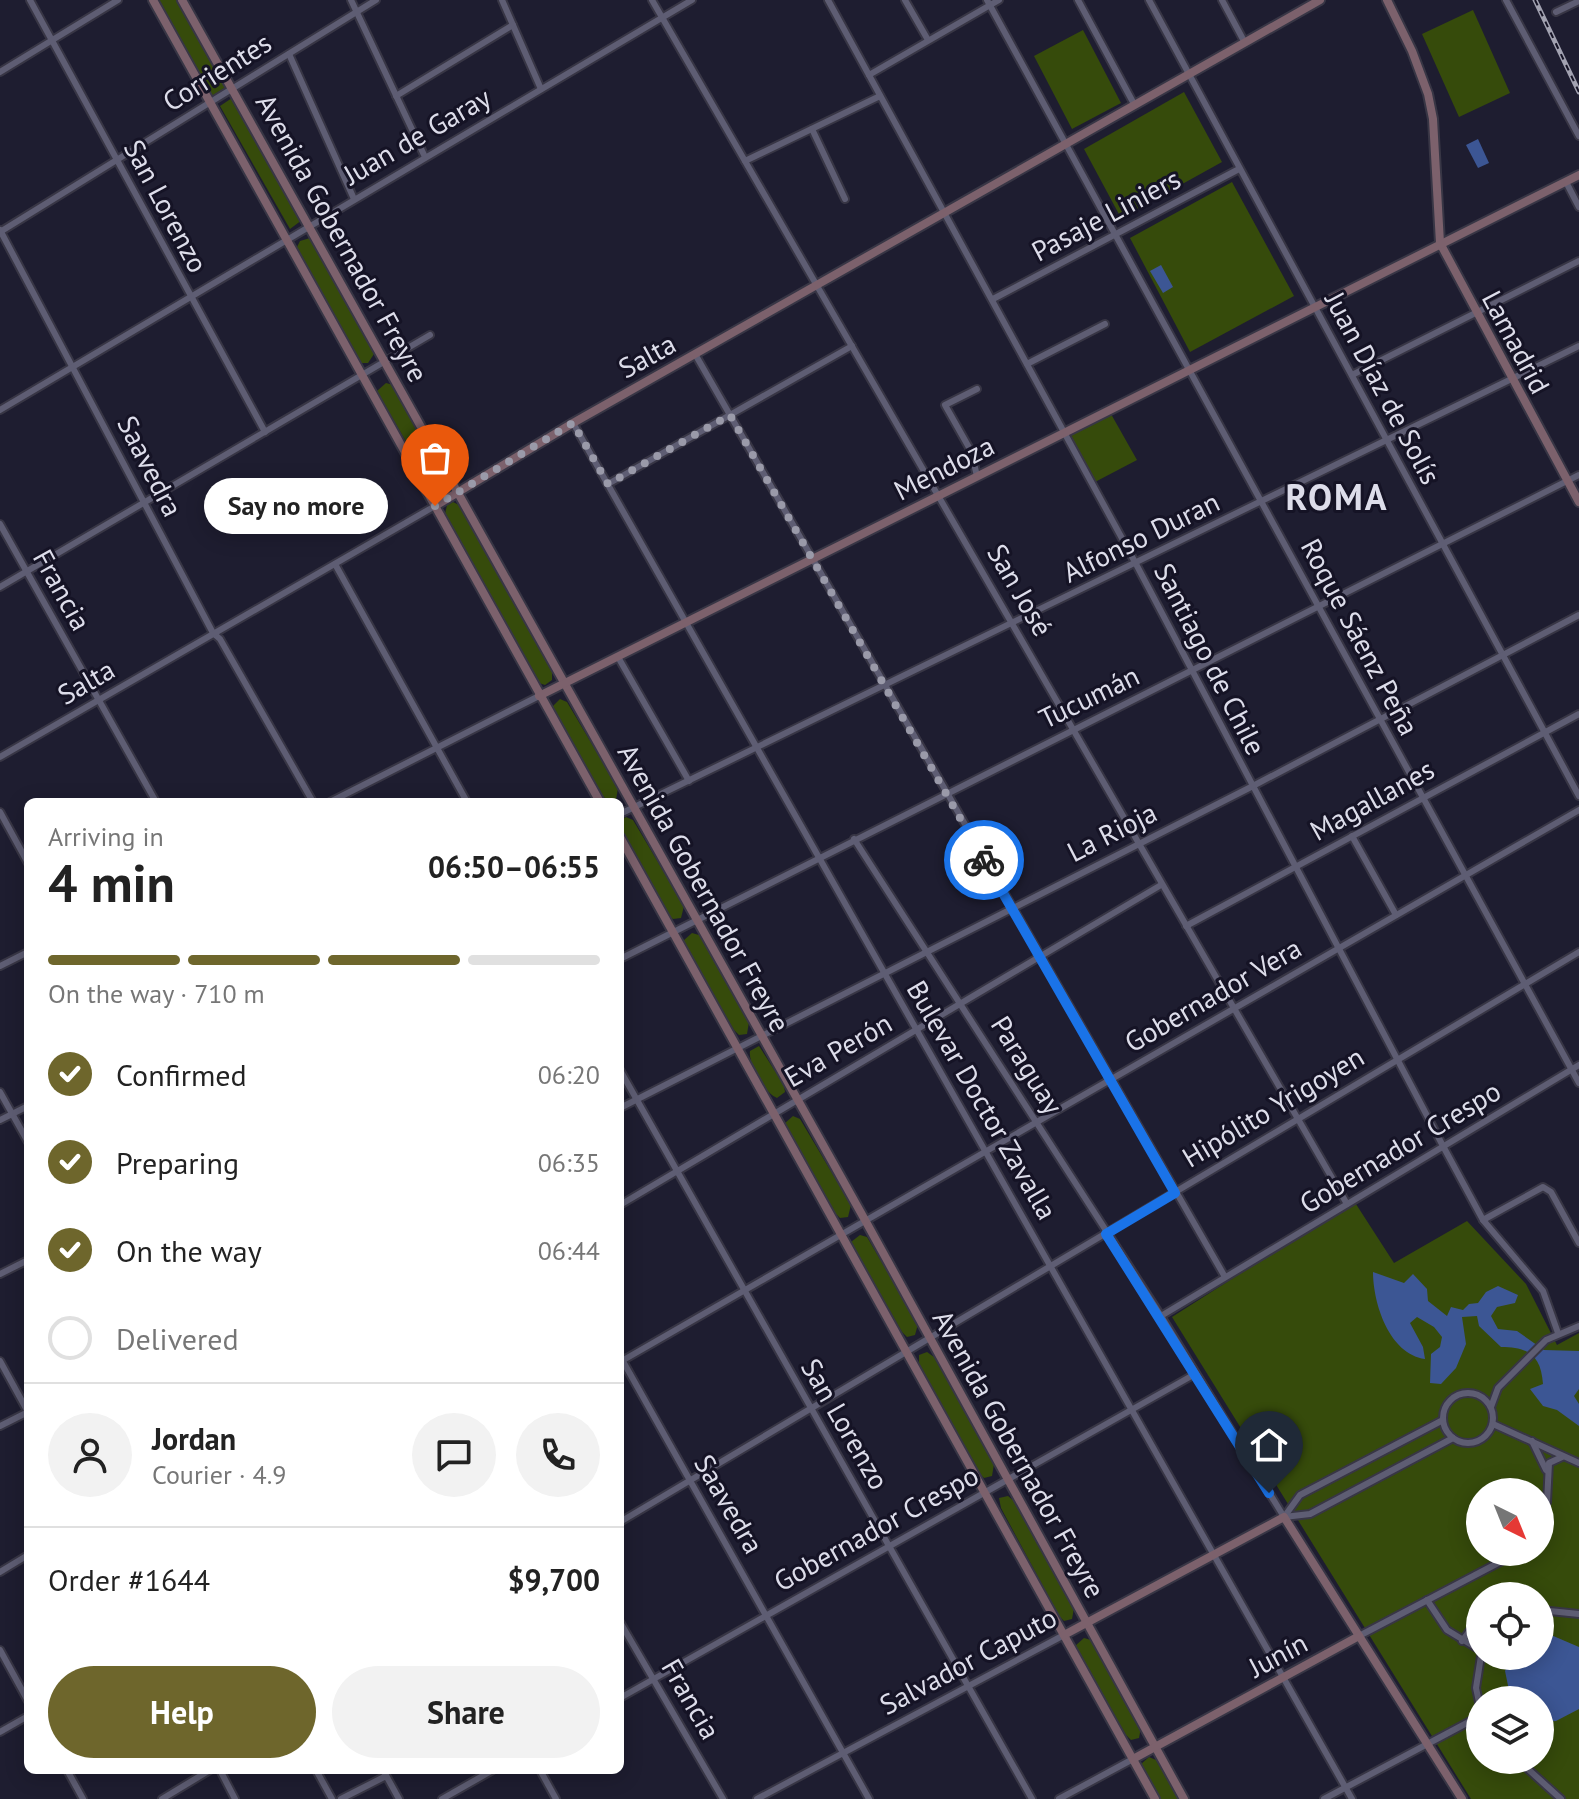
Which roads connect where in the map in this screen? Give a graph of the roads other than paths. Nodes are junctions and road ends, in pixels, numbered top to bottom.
1 (30, 0) edge
2 (118, 0) edge
3 (153, 0) edge
4 (182, 0) edge
5 (351, 0) edge
6 (376, 0) edge
7 (502, 0) edge
8 (652, 0) edge
9 (692, 0) edge
10 (828, 0) edge
11 (905, 0) edge
12 (999, 0) edge
13 (1078, 0) edge
14 (1149, 0) edge
15 (1222, 0) edge
16 (1320, 0) edge
17 (1387, 0) edge
18 (1506, 0) edge
19 (1579, 1) edge
20 (988, 3) edge
21 (1307, 3) edge
22 (357, 12) junction
23 (1556, 12) dead end
24 (662, 18) junction
25 (513, 25) junction
26 (52, 40) junction
27 (928, 40) junction
28 (1245, 43) junction
29 (289, 54) junction
30 (0, 72) edge
31 (869, 75) junction
32 (1190, 75) junction
33 (233, 89) junction
34 (541, 89) junction
35 (396, 96) junction
36 (880, 96) junction
37 (211, 103) junction
38 (1134, 104) junction
39 (812, 129) junction
40 (1579, 136) edge
41 (1066, 144) junction
42 (425, 157) junction
43 (117, 161) junction
44 (745, 161) junction
45 (1239, 169) junction
46 (1579, 175) edge
47 (1566, 182) junction
48 (354, 199) junction
49 (845, 199) dead end
50 (1579, 207) edge
51 (946, 212) junction
52 (310, 225) junction
53 (0, 231) edge
54 (1115, 234) junction
55 (288, 238) junction
56 (1440, 243) junction
57 (1579, 261) edge
58 (816, 286) junction
59 (190, 297) junction
60 (993, 299) junction
61 (1314, 305) junction
62 (1475, 313) junction
63 (1105, 324) dead end
64 (430, 335) dead end
65 (852, 346) junction
66 (1579, 346) edge
67 (695, 354) junction
68 (385, 361) junction
69 (1027, 364) junction
70 (74, 367) junction
71 (1189, 369) junction
72 (1352, 375) junction
73 (364, 376) junction
74 (1511, 380) junction
75 (977, 389) dead end
76 (0, 410) edge
77 (730, 415) junction
78 (573, 423) junction
79 (265, 432) junction
80 (1063, 432) junction
81 (1387, 441) junction
82 (1579, 475) edge
83 (977, 476) junction
84 (1567, 481) junction
85 (608, 484) junction
86 (458, 491) junction
87 (939, 496) junction
88 (1262, 502) junction
89 (1579, 502) edge
90 (145, 503) junction
91 (435, 506) junction
92 (0, 524) edge
93 (1442, 543) junction
94 (813, 559) junction
95 (335, 564) junction
96 (1136, 564) junction
97 (26, 572) junction
98 (0, 587) edge
99 (1318, 608) junction
100 (1579, 615) edge
101 (1015, 624) junction
102 (686, 625) junction
103 (213, 633) junction
104 (1504, 654) junction
105 (618, 657) junction
106 (1193, 670) junction
107 (565, 683) junction
108 (884, 686) junction
109 (539, 696) junction
110 (98, 700) junction
111 (1579, 714) edge
112 (1380, 719) junction
113 (1075, 728) junction
114 (1545, 732) junction
115 (757, 748) junction
116 (437, 749) junction
117 (0, 757) edge
118 (689, 781) junction
119 (1251, 787) junction
120 (945, 793) junction
121 (1579, 796) edge
122 (154, 798) edge
123 (311, 798) edge
124 (338, 798) edge
125 (465, 798) edge
126 (598, 798) edge
127 (1422, 798) junction
128 (634, 807) junction
129 (1579, 810) edge
130 (0, 812) edge
131 (624, 812) edge
132 (1352, 836) junction
133 (854, 839) junction
134 (624, 844) edge
135 (1137, 844) junction
136 (24, 856) edge
137 (819, 857) junction
138 (1295, 867) junction
139 (1463, 875) junction
140 (1161, 885) junction
141 (1011, 907) junction
142 (1396, 915) junction
143 (696, 919) junction
144 (1186, 926) junction
145 (672, 932) junction
146 (1337, 949) junction
147 (926, 951) junction
148 (1579, 952) edge
149 (24, 954) edge
150 (624, 957) edge
151 (1040, 958) junction
152 (0, 966) edge
153 (884, 973) junction
154 (1523, 985) junction
155 (962, 1003) junction
156 (1233, 1009) junction
157 (917, 1030) junction
158 (760, 1036) junction
159 (737, 1049) junction
160 (1396, 1059) junction
161 (1579, 1065) edge
162 (1571, 1070) junction
163 (624, 1077) edge
164 (1110, 1080) junction
165 (1579, 1083) edge
166 (0, 1092) edge
167 (636, 1099) junction
168 (796, 1100) junction
169 (624, 1106) edge
170 (24, 1108) edge
171 (773, 1113) junction
172 (12, 1114) junction
173 (0, 1120) edge
174 (1298, 1121) junction
175 (1037, 1122) junction
176 (24, 1135) edge
177 (1443, 1146) junction
178 (986, 1152) junction
179 (678, 1171) junction
180 (1175, 1193) junction
181 (624, 1203) edge
182 (1347, 1204) junction
183 (865, 1220) junction
184 (1483, 1220) junction
185 (840, 1234) junction
186 (1106, 1234) junction
187 (1579, 1243) edge
188 (24, 1262) edge
189 (1051, 1267) junction
190 (0, 1274) edge
191 (1225, 1277) junction
192 (743, 1290) junction
193 (1161, 1316) junction
194 (1578, 1327) edge
195 (1558, 1333) junction
196 (931, 1339) junction
197 (906, 1353) junction
198 (624, 1357) edge
199 (0, 1361) edge
200 (624, 1364) edge
201 (1195, 1374) junction
202 (1498, 1388) junction
203 (1479, 1395) junction
204 (24, 1405) edge
205 (1491, 1407) junction
206 (810, 1409) junction
207 (1132, 1410) junction
208 (24, 1414) edge
209 (1443, 1420) junction
210 (1493, 1424) junction
211 (0, 1426) edge
212 (1453, 1438) junction
213 (1532, 1441) junction
214 (1565, 1457) junction
215 (1579, 1463) edge
216 (1546, 1472) junction
217 (1546, 1478) edge
218 (690, 1480) junction
219 (1007, 1480) junction
220 (984, 1492) junction
221 (1284, 1517) junction
222 (624, 1520) edge
223 (889, 1546) junction
224 (1214, 1555) junction
225 (24, 1557) edge
226 (1492, 1566) edge
227 (0, 1572) edge
228 (1427, 1600) junction
229 (1554, 1611) edge
230 (766, 1614) junction
231 (1579, 1614) edge
232 (1087, 1622) junction
233 (624, 1629) edge
234 (1064, 1635) junction
235 (1359, 1636) junction
236 (1466, 1636) edge
237 (1462, 1641) junction
238 (1466, 1643) edge
239 (0, 1650) edge
240 (1282, 1677) junction
241 (654, 1678) junction
242 (968, 1686) junction
243 (24, 1694) edge
244 (624, 1696) edge
245 (24, 1718) edge
246 (1466, 1723) edge
247 (0, 1732) edge
248 (1427, 1744) junction
249 (1155, 1747) junction
250 (843, 1752) junction
251 (1133, 1759) junction
252 (69, 1774) edge
253 (203, 1774) edge
254 (222, 1774) edge
255 (318, 1774) edge
256 (382, 1774) edge
257 (385, 1774) edge
258 (486, 1774) edge
259 (542, 1774) edge
260 (1533, 1774) edge
261 (1346, 1787) junction
262 (83, 1799) edge
263 (162, 1799) edge
264 (235, 1799) edge
265 (332, 1799) edge
266 (341, 1799) edge
267 (399, 1799) edge
268 (442, 1799) edge
269 (556, 1799) edge
270 (723, 1799) edge
271 (757, 1799) edge
272 (869, 1799) edge
273 (1032, 1799) edge
274 (1059, 1799) edge
275 (1155, 1799) edge
276 (1184, 1799) edge
277 (1324, 1799) edge
278 (1352, 1799) edge
279 (1462, 1799) edge
280 (1561, 1799) edge

1 - 26 street, San Lorenzo
2 - 26 street
3 - 37 main road, Avenida Gobernador Freyre
4 - 33 main road, Avenida Gobernador Freyre
5 - 22 street
6 - 22 street, Corrientes
7 - 25 street
8 - 24 street, San José
9 - 24 street, Juan de Garay
10 - 31 street, Santiago de Chile
11 - 27 street
12 - 20 street
13 - 38 street
14 - 32 street, Juan Díaz de Solís
15 - 28 street
16 - 21 main road, Salta
17 - 56 main road
18 - 40 street
19 - 23 street
20 - 27 street
20 - 41 street, Roque Sáenz Peña
21 - 28 main road, Salta
22 - 29 street, Corrientes
22 - 35 street
24 - 34 street, Juan de Garay
24 - 44 street, San José
25 - 34 street
25 - 35 street
26 - 30 street
26 - 43 street, San Lorenzo
27 - 31 street
28 - 32 main road, Salta
29 - 33 street, Corrientes
29 - 48 street
31 - 36 street, Santiago de Chile
32 - 38 main road, Salta
32 - 45 street, Juan Díaz de Solís
33 - 37 street, Corrientes
33 - 52 main road, Avenida Gobernador Freyre
34 - 42 street, Juan de Garay
35 - 42 street
36 - 39 street
36 - 51 street, Santiago de Chile
37 - 43 street, Corrientes
37 - 55 main road, Avenida Gobernador Freyre
38 - 41 main road, Salta
39 - 44 street
39 - 49 street
41 - 51 main road, Salta
41 - 54 street, Roque Sáenz Peña
42 - 48 street, Juan de Garay
43 - 53 street, Corrientes
43 - 59 street, San Lorenzo
44 - 58 street, San José
45 - 54 street, Pasaje Liniers
45 - 61 street, Juan Díaz de Solís
46 - 47 main road, Mendoza
47 - 50 street
47 - 56 main road, Mendoza
48 - 52 street, Juan de Garay
51 - 58 main road, Salta
51 - 60 street, Santiago de Chile
52 - 55 street, Juan de Garay
52 - 68 main road, Avenida Gobernador Freyre
53 - 70 street, Saavedra
54 - 60 street, Pasaje Liniers
54 - 71 street, Roque Sáenz Peña
55 - 59 street, Juan de Garay
55 - 73 main road, Avenida Gobernador Freyre
56 - 61 main road, Mendoza
56 - 62 main road, Lamadrid
57 - 62 street
58 - 65 street, San José
58 - 67 main road, Salta
59 - 70 street, Juan de Garay
59 - 79 street, San Lorenzo
60 - 69 street, Santiago de Chile
61 - 71 main road, Mendoza
61 - 72 street, Juan Díaz de Solís
62 - 72 street
62 - 74 main road, Lamadrid
63 - 69 street
64 - 68 street
65 - 77 street
65 - 87 street, San José
66 - 74 street, Alfonso Duran
67 - 77 street
67 - 78 main road, Salta
68 - 73 street
68 - 86 main road, Avenida Gobernador Freyre
69 - 80 street, Santiago de Chile
70 - 76 street, Juan de Garay
70 - 90 street, Saavedra
71 - 80 main road, Mendoza
71 - 88 street, Roque Sáenz Peña
72 - 81 street, Juan Díaz de Solís
73 - 79 street
73 - 91 main road, Avenida Gobernador Freyre
74 - 81 street, Alfonso Duran
74 - 84 main road, Lamadrid
75 - 83 street
77 - 85 street
77 - 94 street
78 - 85 street, Bulevar Doctor Zavalla
78 - 86 main road, Salta
79 - 90 street
80 - 83 main road, Mendoza
80 - 96 street, Santiago de Chile
81 - 88 street, Alfonso Duran
81 - 93 street, Juan Díaz de Solís
82 - 84 street, Tucumán
83 - 87 main road, Mendoza
84 - 89 main road, Lamadrid
84 - 93 street, Tucumán
85 - 102 street, Bulevar Doctor Zavalla
86 - 91 main road, Salta
86 - 107 main road, Avenida Gobernador Freyre
87 - 94 main road, Mendoza
87 - 101 street, San José
88 - 96 street, Alfonso Duran
88 - 99 street, Roque Sáenz Peña
90 - 97 street
90 - 103 street, Saavedra
91 - 95 street, Salta
91 - 109 main road, Avenida Gobernador Freyre
92 - 97 street, Francia
93 - 99 street, Tucumán
93 - 104 street, Juan Díaz de Solís
94 - 102 main road, Mendoza
94 - 108 street
95 - 103 street, Salta
95 - 116 street
96 - 101 street, Alfonso Duran
96 - 106 street, Santiago de Chile
97 - 98 street
97 - 110 street, Francia
99 - 106 street, Tucumán
99 - 112 street, Roque Sáenz Peña
100 - 104 street, La Rioja
101 - 108 street, Alfonso Duran
101 - 113 street, San José
102 - 105 main road, Mendoza
102 - 115 street, Bulevar Doctor Zavalla
103 - 110 street, Salta
103 - 123 street, Saavedra
104 - 112 street, La Rioja
104 - 114 street, Juan Díaz de Solís
105 - 107 main road, Mendoza
105 - 118 street
106 - 113 street, Tucumán
106 - 119 street, Santiago de Chile
107 - 109 main road, Mendoza
107 - 128 main road, Avenida Gobernador Freyre
108 - 115 street, Alfonso Duran
108 - 120 street
109 - 116 street, Mendoza
109 - 126 main road, Avenida Gobernador Freyre
110 - 117 street, Salta
110 - 122 street, Francia
111 - 114 street, Magallanes
112 - 119 street, La Rioja
112 - 127 street, Roque Sáenz Peña
113 - 120 street, Tucumán
113 - 135 street, San José
114 - 121 street, Juan Díaz de Solís
114 - 127 street, Magallanes
115 - 118 street, Alfonso Duran
115 - 137 street, Bulevar Doctor Zavalla
116 - 124 street, Mendoza
116 - 125 street
118 - 128 street, Alfonso Duran
119 - 135 street, La Rioja
119 - 138 street, Santiago de Chile
120 - 133 street, Tucumán
120 - 141 street
127 - 132 street, Magallanes
127 - 139 street, Roque Sáenz Peña
128 - 131 street, Alfonso Duran
128 - 143 main road, Avenida Gobernador Freyre
129 - 139 street, Gobernador Vera
130 - 136 street
132 - 138 street, Magallanes
132 - 142 street
133 - 137 street, Tucumán
133 - 147 street, Paraguay
134 - 145 main road, Avenida Gobernador Freyre
135 - 140 street, San José
135 - 141 street, La Rioja
137 - 143 street, Tucumán
137 - 153 street, Bulevar Doctor Zavalla
138 - 144 street, Magallanes
138 - 146 street, Santiago de Chile
139 - 142 street, Gobernador Vera
139 - 154 street, Roque Sáenz Peña
140 - 144 street, San José
140 - 151 street, Eva Perón
141 - 147 street, La Rioja
141 - 151 street
142 - 146 street, Gobernador Vera
143 - 145 street, Tucumán
143 - 158 main road, Avenida Gobernador Freyre
144 - 156 street, San José
145 - 150 street, Tucumán
145 - 159 main road, Avenida Gobernador Freyre
146 - 156 street, Gobernador Vera
146 - 160 street, Santiago de Chile
147 - 153 street, La Rioja
147 - 155 street, Paraguay
148 - 154 street, Hipólito Yrigoyen
149 - 152 street
151 - 155 street, Eva Perón
151 - 164 street
153 - 157 street, Bulevar Doctor Zavalla
153 - 158 street, La Rioja
154 - 160 street, Hipólito Yrigoyen
154 - 162 street, Roque Sáenz Peña
155 - 157 street, Eva Perón
155 - 175 street, Paraguay
156 - 164 street, Gobernador Vera
156 - 174 street, San José
157 - 168 street, Eva Perón
157 - 178 street, Bulevar Doctor Zavalla
158 - 159 street, La Rioja
158 - 168 main road, Avenida Gobernador Freyre
159 - 167 street, La Rioja
159 - 171 main road, Avenida Gobernador Freyre
160 - 174 street, Hipólito Yrigoyen
160 - 177 street, Santiago de Chile
161 - 162 street, Gobernador Crespo
162 - 165 street, Roque Sáenz Peña
162 - 177 street, Gobernador Crespo
163 - 167 street, San Lorenzo
164 - 175 street, Gobernador Vera
164 - 180 street
166 - 172 street
167 - 169 street, La Rioja
167 - 179 street, San Lorenzo
168 - 171 street, Eva Perón
168 - 183 main road, Avenida Gobernador Freyre
170 - 172 street
171 - 179 street, Eva Perón
171 - 185 main road, Avenida Gobernador Freyre
172 - 173 street
172 - 176 street
174 - 180 street, Hipólito Yrigoyen
174 - 182 street, San José
175 - 178 street, Gobernador Vera
175 - 186 street, Paraguay
177 - 182 street, Gobernador Crespo
177 - 184 street, Santiago de Chile
178 - 183 street, Gobernador Vera
178 - 189 street, Bulevar Doctor Zavalla
179 - 181 street, Eva Perón
179 - 192 street, San Lorenzo
180 - 186 street, Hipólito Yrigoyen
180 - 191 street
182 - 191 street, Gobernador Crespo
183 - 185 street, Gobernador Vera
183 - 196 main road, Avenida Gobernador Freyre
184 - 187 street
184 - 195 street, Santiago de Chile
185 - 192 street, Gobernador Vera
185 - 197 main road, Avenida Gobernador Freyre
186 - 189 street, Hipólito Yrigoyen
186 - 193 street, Paraguay
188 - 190 street
189 - 196 street, Hipólito Yrigoyen
189 - 207 street, Bulevar Doctor Zavalla
191 - 193 street, Gobernador Crespo
192 - 198 street, Gobernador Vera
192 - 206 street, San Lorenzo
193 - 201 street, Paraguay
194 - 195 street
195 - 202 street
196 - 197 street, Hipólito Yrigoyen
196 - 219 main road, Avenida Gobernador Freyre
197 - 206 street, Hipólito Yrigoyen
197 - 220 main road, Avenida Gobernador Freyre
199 - 204 street
200 - 218 street, Saavedra
201 - 207 street, Gobernador Crespo
201 - 221 street, Paraguay
202 - 203 street
202 - 205 street
203 - 205 street
203 - 209 street
205 - 210 street
206 - 218 street, Hipólito Yrigoyen
206 - 223 street, San Lorenzo
207 - 219 street, Gobernador Crespo
207 - 224 street, Bulevar Doctor Zavalla
208 - 211 street
209 - 212 street
209 - 221 street, Salvador Caputo
210 - 212 street
210 - 213 street
212 - 221 street, Salvador Caputo
213 - 214 street
213 - 216 street
214 - 215 street
214 - 216 street
216 - 217 street
218 - 222 street, Hipólito Yrigoyen
218 - 230 street, Saavedra
219 - 220 street, Gobernador Crespo
219 - 232 main road, Avenida Gobernador Freyre
220 - 223 street, Gobernador Crespo
220 - 234 main road, Avenida Gobernador Freyre
221 - 224 main road, Salvador Caputo
221 - 235 main road
223 - 230 street, Gobernador Crespo
223 - 242 street, San Lorenzo
224 - 232 main road, Salvador Caputo
224 - 240 street, Bulevar Doctor Zavalla
225 - 227 street
226 - 228 street, Junín
228 - 235 street, Junín
228 - 237 street
229 - 231 street
230 - 241 street, Gobernador Crespo
230 - 250 street, Saavedra
232 - 234 main road, Salvador Caputo
232 - 249 main road, Avenida Gobernador Freyre
233 - 241 street, Francia
234 - 242 street, Salvador Caputo
234 - 251 main road, Avenida Gobernador Freyre
235 - 240 main road, Junín
235 - 248 main road
236 - 237 street
237 - 238 street
239 - 243 street
240 - 249 main road, Junín
240 - 261 street, Bulevar Doctor Zavalla
241 - 244 street, Gobernador Crespo
241 - 270 street, Francia
242 - 250 street, Salvador Caputo
242 - 273 street, San Lorenzo
245 - 247 street
246 - 248 street
248 - 261 street
248 - 279 main road
249 - 251 main road, Junín
249 - 276 main road, Avenida Gobernador Freyre
250 - 271 street, Salvador Caputo
250 - 272 street, Saavedra
251 - 274 street, Junín
251 - 275 main road, Avenida Gobernador Freyre
252 - 262 street
253 - 263 street
254 - 264 street
255 - 265 street
256 - 266 street
257 - 267 street
258 - 268 street
259 - 269 street
260 - 280 street
261 - 277 street
261 - 278 street, Bulevar Doctor Zavalla

